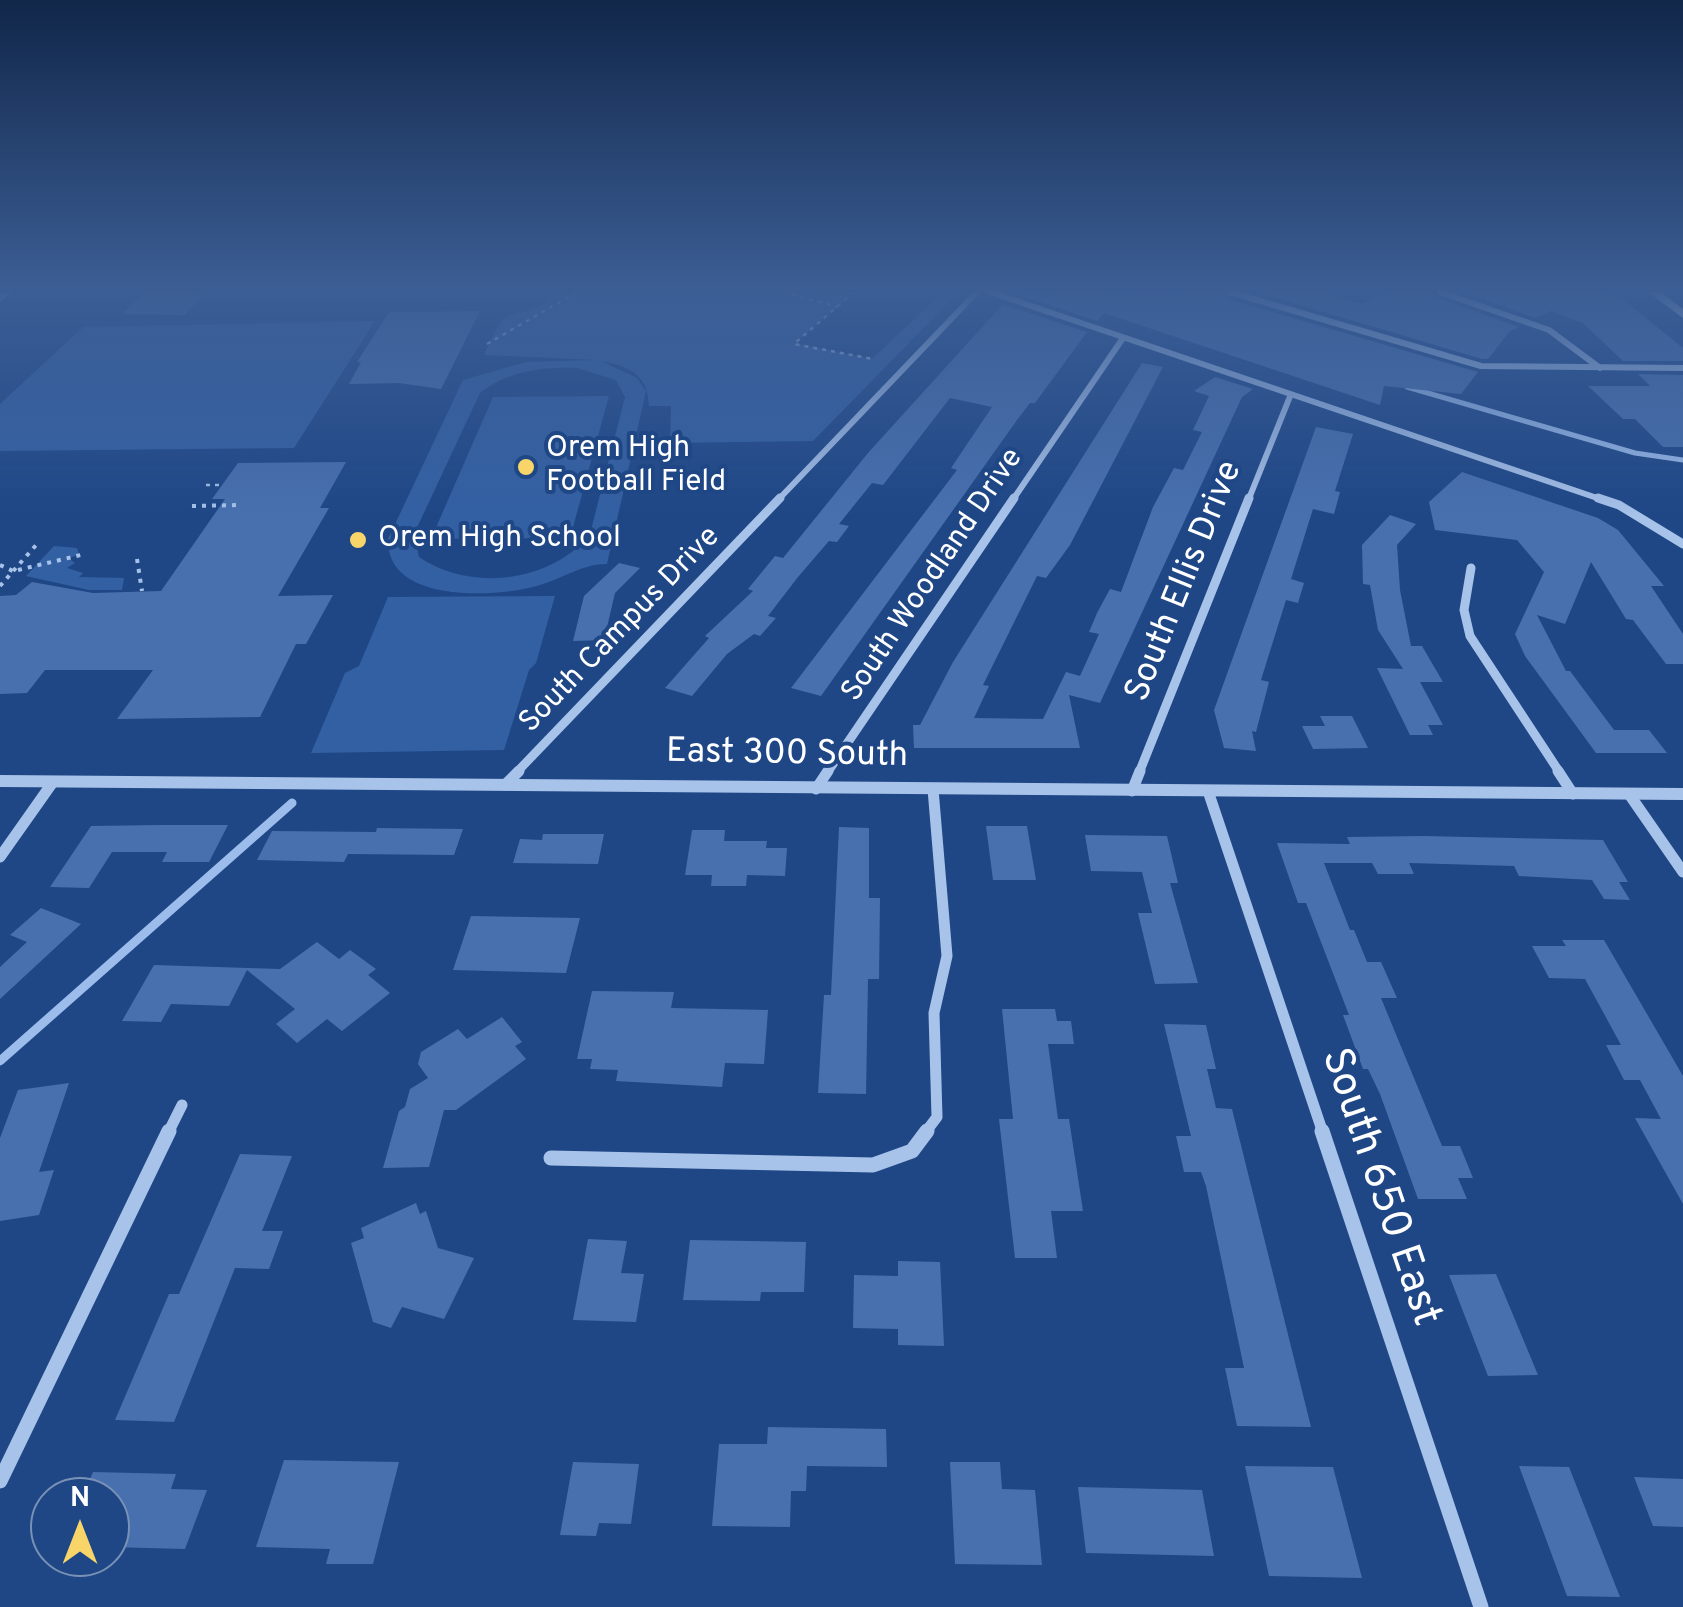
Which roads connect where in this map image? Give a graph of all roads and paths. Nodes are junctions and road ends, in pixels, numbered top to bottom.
1 (904, 367) edge
2 (1103, 367) edge
3 (1210, 367) edge
4 (1568, 367) edge
5 (1601, 368) joint
6 (1683, 368) edge
7 (1291, 394) junction
8 (206, 485) dead end
9 (222, 485) dead end
10 (242, 505) dead end
11 (192, 506) dead end
12 (37, 544) dead end
13 (1683, 544) edge
14 (85, 554) dead end
15 (137, 559) dead end
16 (0, 565) edge
17 (1472, 568) dead end
18 (15, 571) junction
19 (0, 586) edge
20 (142, 592) dead end
21 (0, 782) edge
22 (53, 782) junction
23 (505, 785) junction
24 (816, 789) junction
25 (933, 790) junction
26 (1132, 790) junction
27 (1208, 791) junction
28 (1572, 794) junction
29 (1629, 794) junction
30 (1683, 794) edge
31 (0, 857) edge
32 (1683, 872) edge
33 (182, 1105) dead end
34 (551, 1158) dead end
35 (0, 1482) edge
36 (1481, 1607) edge

1 - 23 street, South Campus Drive
2 - 24 street, South Woodland Drive
3 - 7 street
4 - 5 street
5 - 6 street
7 - 13 street
7 - 26 street, South Ellis Drive
8 - 9 path
10 - 11 path
12 - 18 path
14 - 18 path
15 - 20 path
16 - 18 path
17 - 28 street
18 - 19 path
21 - 22 street, East 300 South
22 - 23 street, East 300 South
22 - 31 street
23 - 24 street, East 300 South
24 - 25 street, East 300 South
25 - 26 street, East 300 South
25 - 34 street
26 - 27 street, East 300 South
27 - 28 street, East 300 South
27 - 36 street, South 650 East
28 - 29 street, East 300 South
29 - 30 street
29 - 32 street
33 - 35 street

